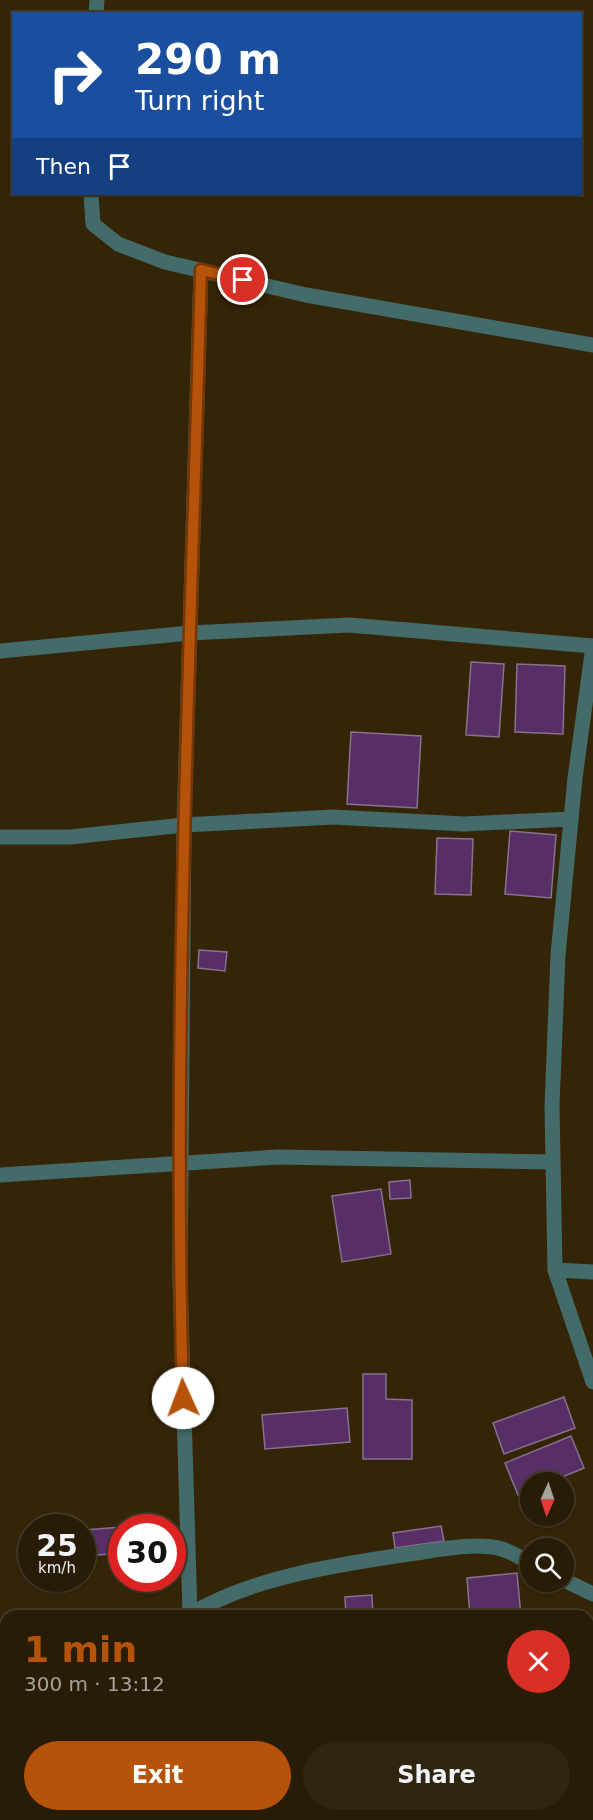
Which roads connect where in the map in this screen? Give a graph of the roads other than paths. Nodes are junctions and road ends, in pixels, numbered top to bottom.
1 (91, 195) edge
2 (201, 270) junction
3 (593, 345) edge
4 (190, 633) junction
5 (593, 646) edge
6 (0, 651) edge
7 (571, 819) junction
8 (184, 825) junction
9 (0, 837) edge
10 (181, 1161) junction
11 (553, 1162) junction
12 (0, 1174) edge
13 (555, 1270) junction
14 (593, 1272) edge
15 (593, 1382) edge
16 (520, 1558) edge
17 (574, 1585) edge
18 (593, 1594) edge
19 (189, 1610) edge
20 (199, 1610) edge

1 - 2 street
2 - 3 street
2 - 4 street
4 - 5 street
4 - 6 street
4 - 8 street
5 - 7 street
7 - 8 street
7 - 11 street
8 - 9 street
8 - 10 street
10 - 11 street
10 - 12 street
10 - 19 street
11 - 13 street
13 - 14 street
13 - 15 street
16 - 20 street
17 - 18 street

